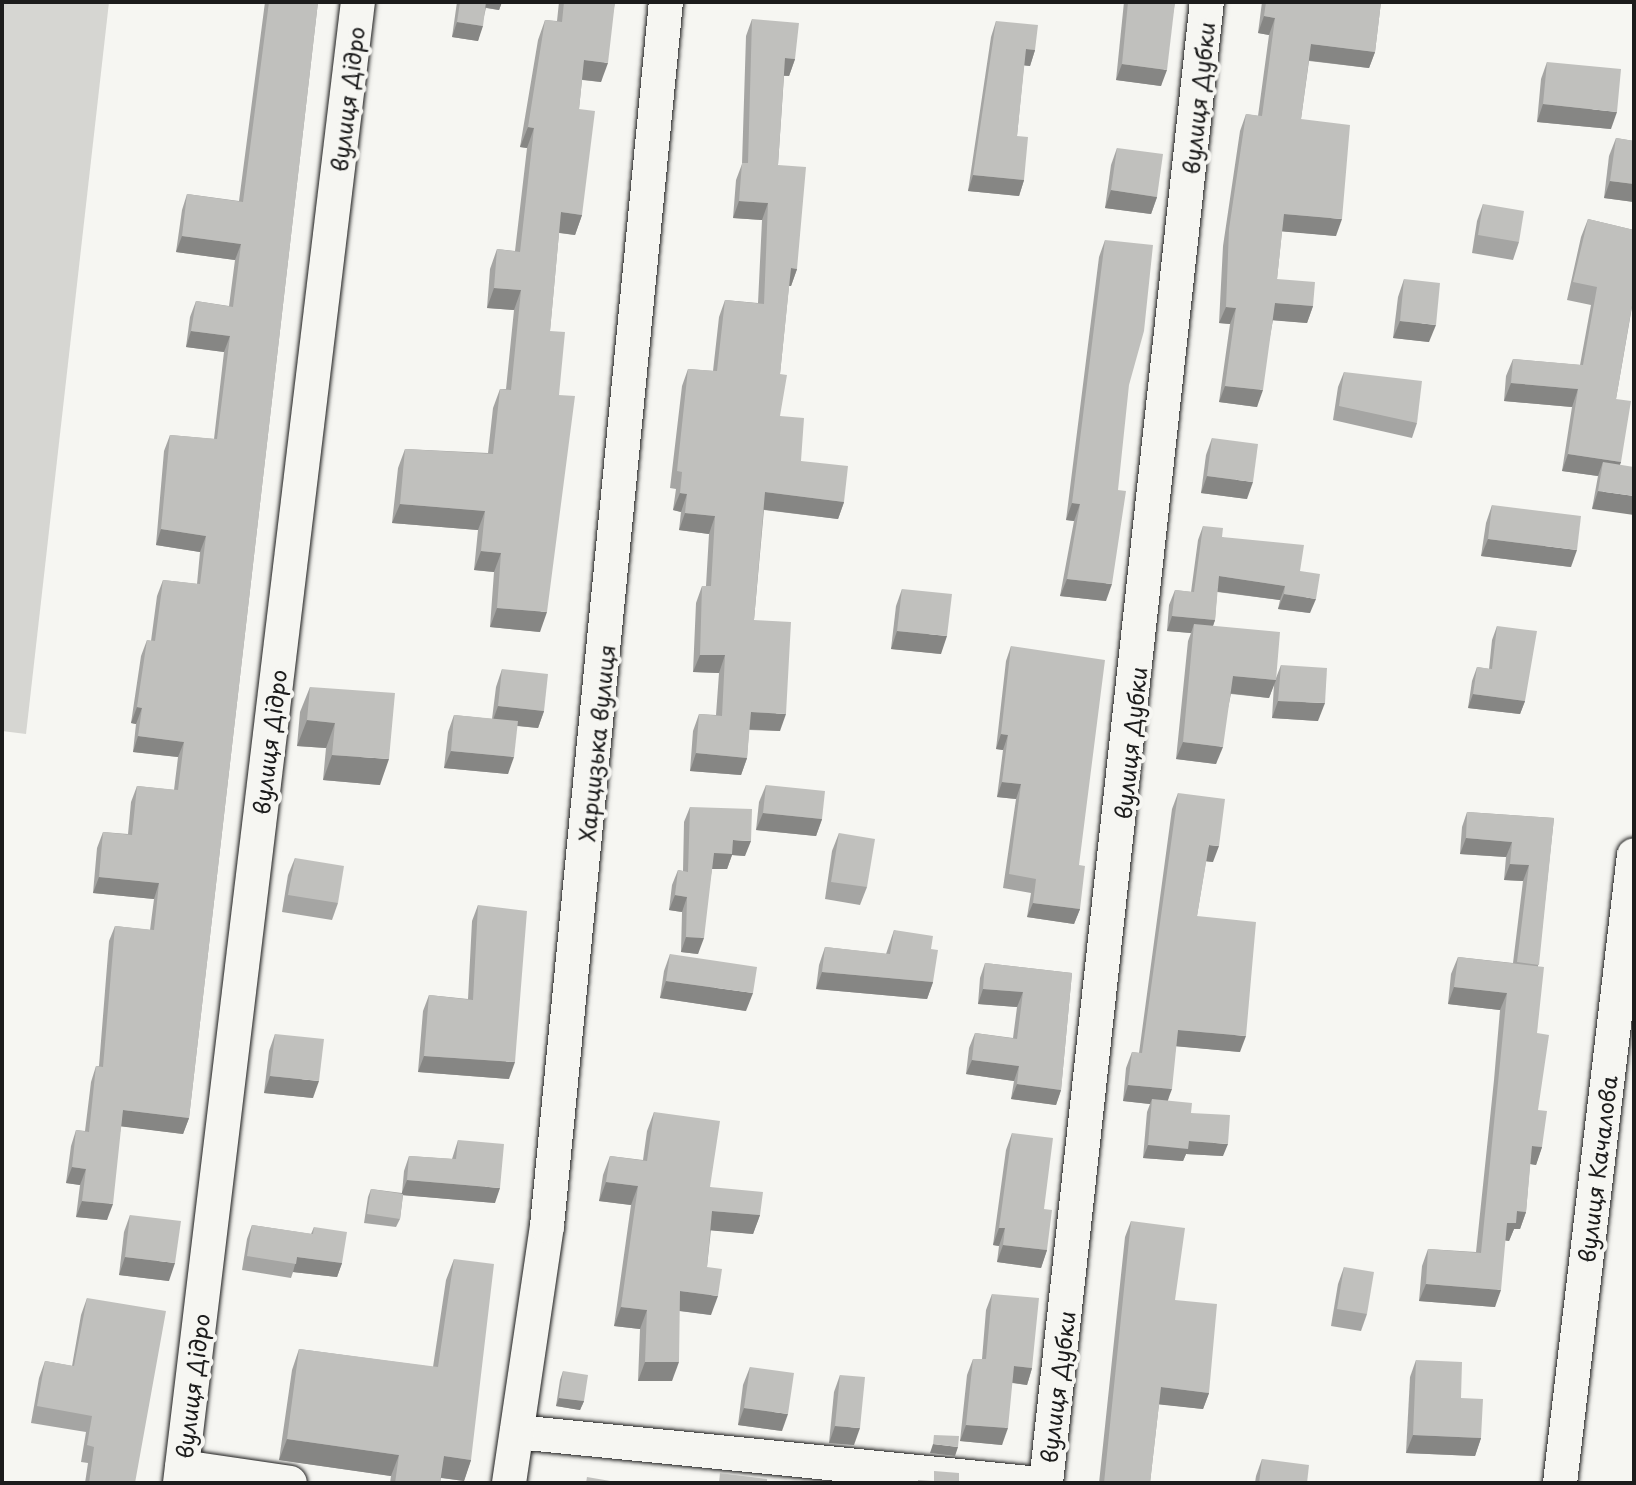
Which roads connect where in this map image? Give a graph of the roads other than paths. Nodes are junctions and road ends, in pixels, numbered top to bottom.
1 (358, 2) edge
2 (666, 2) edge
3 (1207, 2) edge
4 (1634, 855) edge
5 (1629, 944) edge
6 (517, 1432) junction
7 (181, 1475) edge
8 (290, 1483) edge
9 (509, 1483) edge
10 (1029, 1483) edge
11 (1046, 1483) edge
12 (1560, 1483) edge

1 - 7 street, вулиця Дідро
2 - 6 street, Харцизька вулиця
3 - 11 street, вулиця Дубки
4 - 5 street, вулиця Качалова
5 - 12 street, вулиця Качалова
6 - 9 street, Харцизька вулиця
6 - 10 street
7 - 8 street

